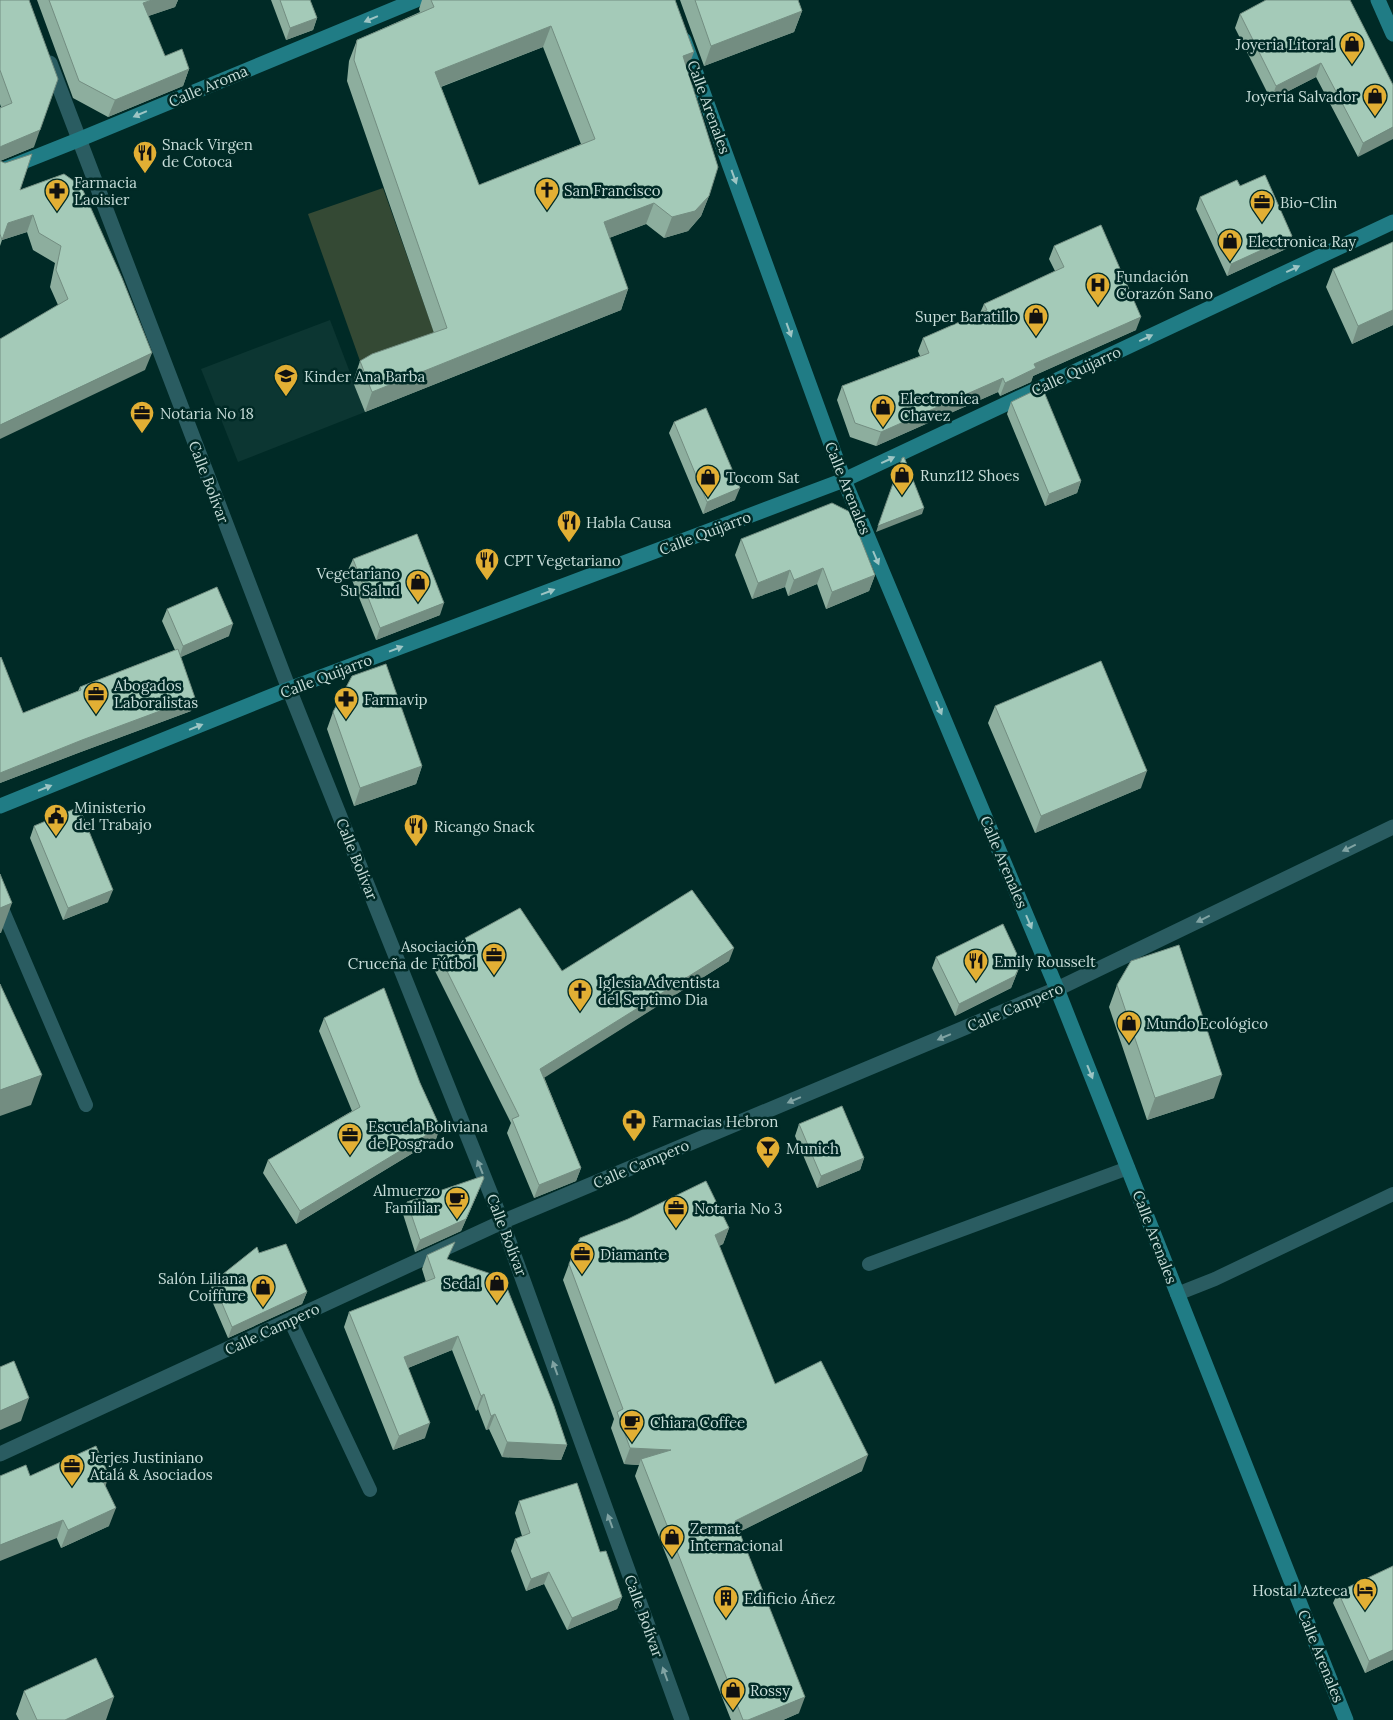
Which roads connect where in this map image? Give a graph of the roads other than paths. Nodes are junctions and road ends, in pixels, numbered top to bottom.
1 (416, 0) edge
2 (1378, 0) edge
3 (680, 28) edge
4 (1393, 34) edge
5 (44, 47) edge
6 (78, 140) junction
7 (0, 171) edge
8 (1393, 222) edge
9 (844, 480) junction
10 (289, 689) junction
11 (0, 806) edge
12 (1393, 827) edge
13 (0, 904) edge
14 (1057, 990) junction
15 (86, 1105) dead end
16 (1128, 1168) junction
17 (1393, 1194) edge
18 (502, 1222) junction
19 (870, 1264) dead end
20 (1177, 1294) junction
21 (290, 1320) junction
22 (0, 1454) edge
23 (370, 1490) dead end
24 (682, 1720) edge
25 (1346, 1720) edge

1 -> 6 street, Calle Aroma
2 - 4 street
3 -> 9 street, Calle Arenales
5 - 6 street, Calle Bolívar
6 - 7 street, Calle Aroma
6 - 10 street, Calle Bolívar
9 -> 8 street, Calle Quijarro
10 -> 9 street, Calle Quijarro
9 -> 14 street, Calle Arenales
11 -> 10 street, Calle Quijarro
18 -> 10 street, Calle Bolívar
12 -> 14 street, Calle Campero
13 - 15 lane
14 -> 16 street, Calle Arenales
14 -> 18 street, Calle Campero
16 - 19 lane
16 - 20 street, Calle Arenales
17 - 20 lane
18 - 21 street, Calle Campero
24 -> 18 street, Calle Bolívar
20 - 25 street, Calle Arenales
21 - 22 street, Calle Campero
21 - 23 lane

